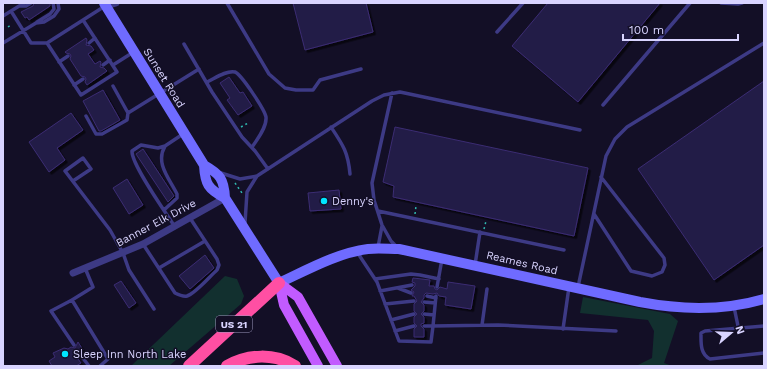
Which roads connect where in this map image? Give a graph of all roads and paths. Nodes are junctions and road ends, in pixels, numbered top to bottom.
1 (24, 3) edge
2 (31, 3) edge
3 (53, 3) edge
4 (58, 3) edge
5 (116, 3) edge
6 (227, 3) edge
7 (523, 3) edge
8 (690, 3) edge
9 (721, 3) edge
10 (742, 3) edge
11 (106, 4) edge
12 (18, 6) junction
13 (11, 11) junction
14 (3, 16) edge
15 (83, 20) junction
16 (36, 23) junction
17 (23, 31) junction
18 (497, 32) dead end
19 (95, 38) junction
20 (3, 43) edge
21 (47, 43) junction
22 (89, 43) dead end
23 (764, 43) edge
24 (184, 44) dead end
25 (134, 52) junction
26 (68, 56) dead end
27 (110, 60) junction
28 (59, 62) junction
29 (103, 65) dead end
30 (113, 65) junction
31 (199, 69) junction
32 (361, 69) dead end
33 (83, 79) dead end
34 (207, 82) junction
35 (74, 85) junction
36 (113, 86) dead end
37 (392, 93) junction
38 (160, 94) junction
39 (603, 105) dead end
40 (128, 113) junction
41 (86, 116) dead end
42 (331, 127) junction
43 (580, 130) dead end
44 (184, 133) junction
45 (165, 146) junction
46 (252, 148) junction
47 (204, 165) junction
48 (268, 169) junction
49 (216, 172) junction
50 (350, 174) dead end
51 (257, 176) junction
52 (601, 177) junction
53 (73, 181) junction
54 (234, 181) dead end
55 (242, 194) dead end
56 (225, 198) junction
57 (416, 206) dead end
58 (164, 210) junction
59 (378, 210) junction
60 (594, 214) junction
61 (190, 218) junction
62 (414, 218) junction
63 (382, 224) junction
64 (175, 227) junction
65 (244, 228) junction
66 (480, 232) junction
67 (205, 241) junction
68 (143, 244) junction
69 (377, 248) junction
70 (399, 249) junction
71 (564, 250) dead end
72 (357, 251) junction
73 (123, 253) junction
74 (442, 258) junction
75 (474, 265) junction
76 (85, 268) junction
77 (159, 268) junction
78 (73, 272) dead end
79 (375, 279) junction
80 (439, 279) junction
81 (279, 283) junction
82 (412, 285) dead end
83 (438, 287) dead end
84 (574, 287) junction
85 (397, 288) junction
86 (486, 289) dead end
87 (380, 291) junction
88 (411, 293) dead end
89 (427, 296) dead end
90 (764, 299) edge
91 (72, 300) junction
92 (414, 301) dead end
93 (424, 302) dead end
94 (435, 303) junction
95 (385, 304) junction
96 (734, 306) junction
97 (154, 309) dead end
98 (414, 314) dead end
99 (424, 314) dead end
100 (434, 315) junction
101 (391, 320) junction
102 (482, 325) junction
103 (414, 326) dead end
104 (424, 326) dead end
105 (433, 326) junction
106 (764, 326) edge
107 (563, 328) junction
108 (740, 328) junction
109 (395, 331) junction
110 (616, 331) dead end
111 (74, 345) dead end
112 (79, 352) dead end
113 (764, 353) edge
114 (89, 366) edge
115 (100, 366) edge
116 (189, 366) edge
117 (227, 366) edge
118 (296, 366) edge
119 (318, 366) edge
120 (337, 366) edge

1 - 12 lane
2 - 12 lane
3 - 16 lane
4 - 16 lane
5 - 11 street
6 - 32 lane
7 - 18 lane
8 - 39 lane
9 - 10 lane
11 - 15 lane
11 - 25 main road, Sunset Road
12 - 13 lane
13 - 14 lane
13 - 17 lane
15 - 19 lane
15 - 21 lane
16 - 17 lane
17 - 20 lane
17 - 21 lane
19 - 22 lane
19 - 27 lane
21 - 28 lane
23 - 52 lane
24 - 31 lane
25 - 30 lane
25 - 38 main road, Sunset Road
26 - 28 lane
27 - 29 lane
27 - 30 lane
28 - 35 lane
30 - 35 lane
31 - 34 lane
31 - 38 lane
33 - 35 lane
34 - 46 lane
34 - 46 lane
36 - 40 lane
37 - 42 lane
37 - 43 lane
37 - 59 lane
38 - 40 lane
38 - 44 main road, Sunset Road
40 - 41 lane
42 - 48 lane
42 - 50 lane
44 - 45 lane
44 - 47 main road, Sunset Road
45 - 58 lane
45 - 58 lane
46 - 48 lane
47 - 49 main road, Sunset Road
47 - 56 main road, Sunset Road
48 - 51 lane
49 - 51 lane
49 - 56 main road, Sunset Road
51 - 65 lane
52 - 60 lane
52 - 60 lane
53 - 53 lane
53 - 73 lane
54 - 55 path
56 - 61 street, Banner Elk Drive
56 - 65 main road, Sunset Road
57 - 62 path
58 - 64 lane
59 - 62 lane
59 - 63 lane
60 - 84 lane
61 - 64 street, Banner Elk Drive
61 - 67 lane
62 - 66 lane
63 - 69 lane
63 - 70 lane
64 - 68 street, Banner Elk Drive
65 - 81 main road, Sunset Road
66 - 71 lane
66 - 75 lane
67 - 77 lane
67 - 77 lane
68 - 73 street, Banner Elk Drive
68 - 77 lane
69 - 70 main road, Reames Road
69 - 72 main road, Reames Road
70 - 74 main road, Reames Road
72 - 79 lane
72 - 81 main road, Reames Road
73 - 76 street, Banner Elk Drive
73 - 97 lane
74 - 75 main road, Reames Road
74 - 80 lane
75 - 84 main road, Reames Road
76 - 78 street, Banner Elk Drive
76 - 91 lane
79 - 80 lane
79 - 87 lane
80 - 83 lane
81 - 116 highway, US 21
81 - 119 main road, Sunset Road
81 - 120 main road, Sunset Road
82 - 85 lane
84 - 96 main road, Reames Road
84 - 107 lane
85 - 87 lane
85 - 88 lane
86 - 102 lane
87 - 95 lane
89 - 94 lane
90 - 96 main road, Reames Road
91 - 111 lane
91 - 115 lane
92 - 95 lane
93 - 94 lane
94 - 100 lane
95 - 101 lane
96 - 108 lane
98 - 101 lane
99 - 100 lane
100 - 105 lane
101 - 109 lane
102 - 105 lane
102 - 107 lane
103 - 109 lane
104 - 105 lane
105 - 109 lane
106 - 108 lane
107 - 110 lane
108 - 113 lane
112 - 114 lane
117 - 118 highway

